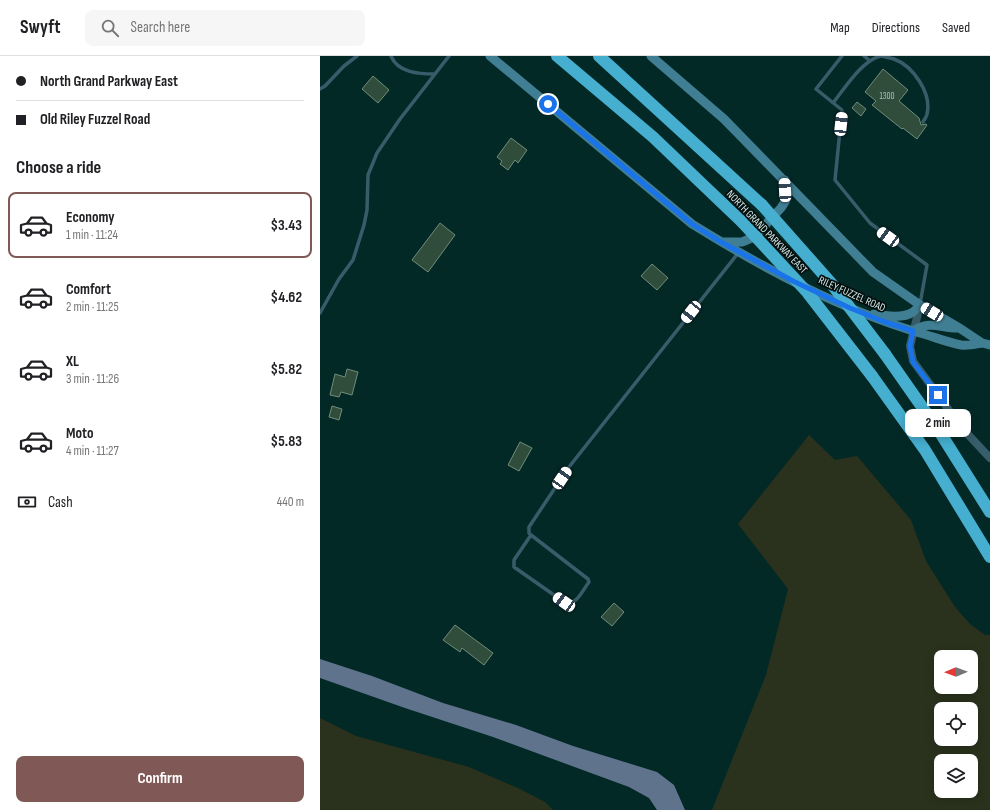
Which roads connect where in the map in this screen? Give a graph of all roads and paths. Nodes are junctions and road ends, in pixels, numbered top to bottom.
1 (357, 56) edge
2 (391, 56) edge
3 (449, 56) edge
4 (490, 56) edge
5 (557, 56) edge
6 (600, 56) edge
7 (651, 56) edge
8 (842, 56) edge
9 (864, 56) edge
10 (882, 56) edge
11 (870, 61) junction
12 (435, 74) junction
13 (320, 89) edge
14 (833, 103) junction
15 (923, 122) dead end
16 (785, 180) junction
17 (721, 242) junction
18 (739, 252) junction
19 (920, 305) junction
20 (857, 311) junction
21 (320, 313) edge
22 (961, 329) junction
23 (913, 331) junction
24 (986, 344) edge
25 (990, 458) edge
26 (990, 512) edge
27 (531, 535) junction
28 (990, 556) edge

1 - 13 lane
2 - 12 lane
3 - 12 lane
4 - 17 main road
5 - 28 highway, NORTH GRAND PARKWAY EAST, bridge
6 - 26 highway, NORTH GRAND PARKWAY EAST, bridge
7 - 16 main road
8 - 14 lane
9 - 11 lane
10 - 11 lane
10 - 15 lane
11 - 14 lane
12 - 21 lane
14 - 19 lane
16 - 17 main road
16 - 19 main road, RILEY FUZZEL ROAD
17 - 18 main road, RILEY FUZZEL ROAD
18 - 20 main road, RILEY FUZZEL ROAD
18 - 27 lane
19 - 20 main road
19 - 22 main road, RILEY FUZZEL ROAD
19 - 23 street
20 - 23 main road, RILEY FUZZEL ROAD
22 - 23 main road
22 - 24 main road, RILEY FUZZEL ROAD
23 - 24 main road, RILEY FUZZEL ROAD
23 - 25 street
27 - 27 lane

